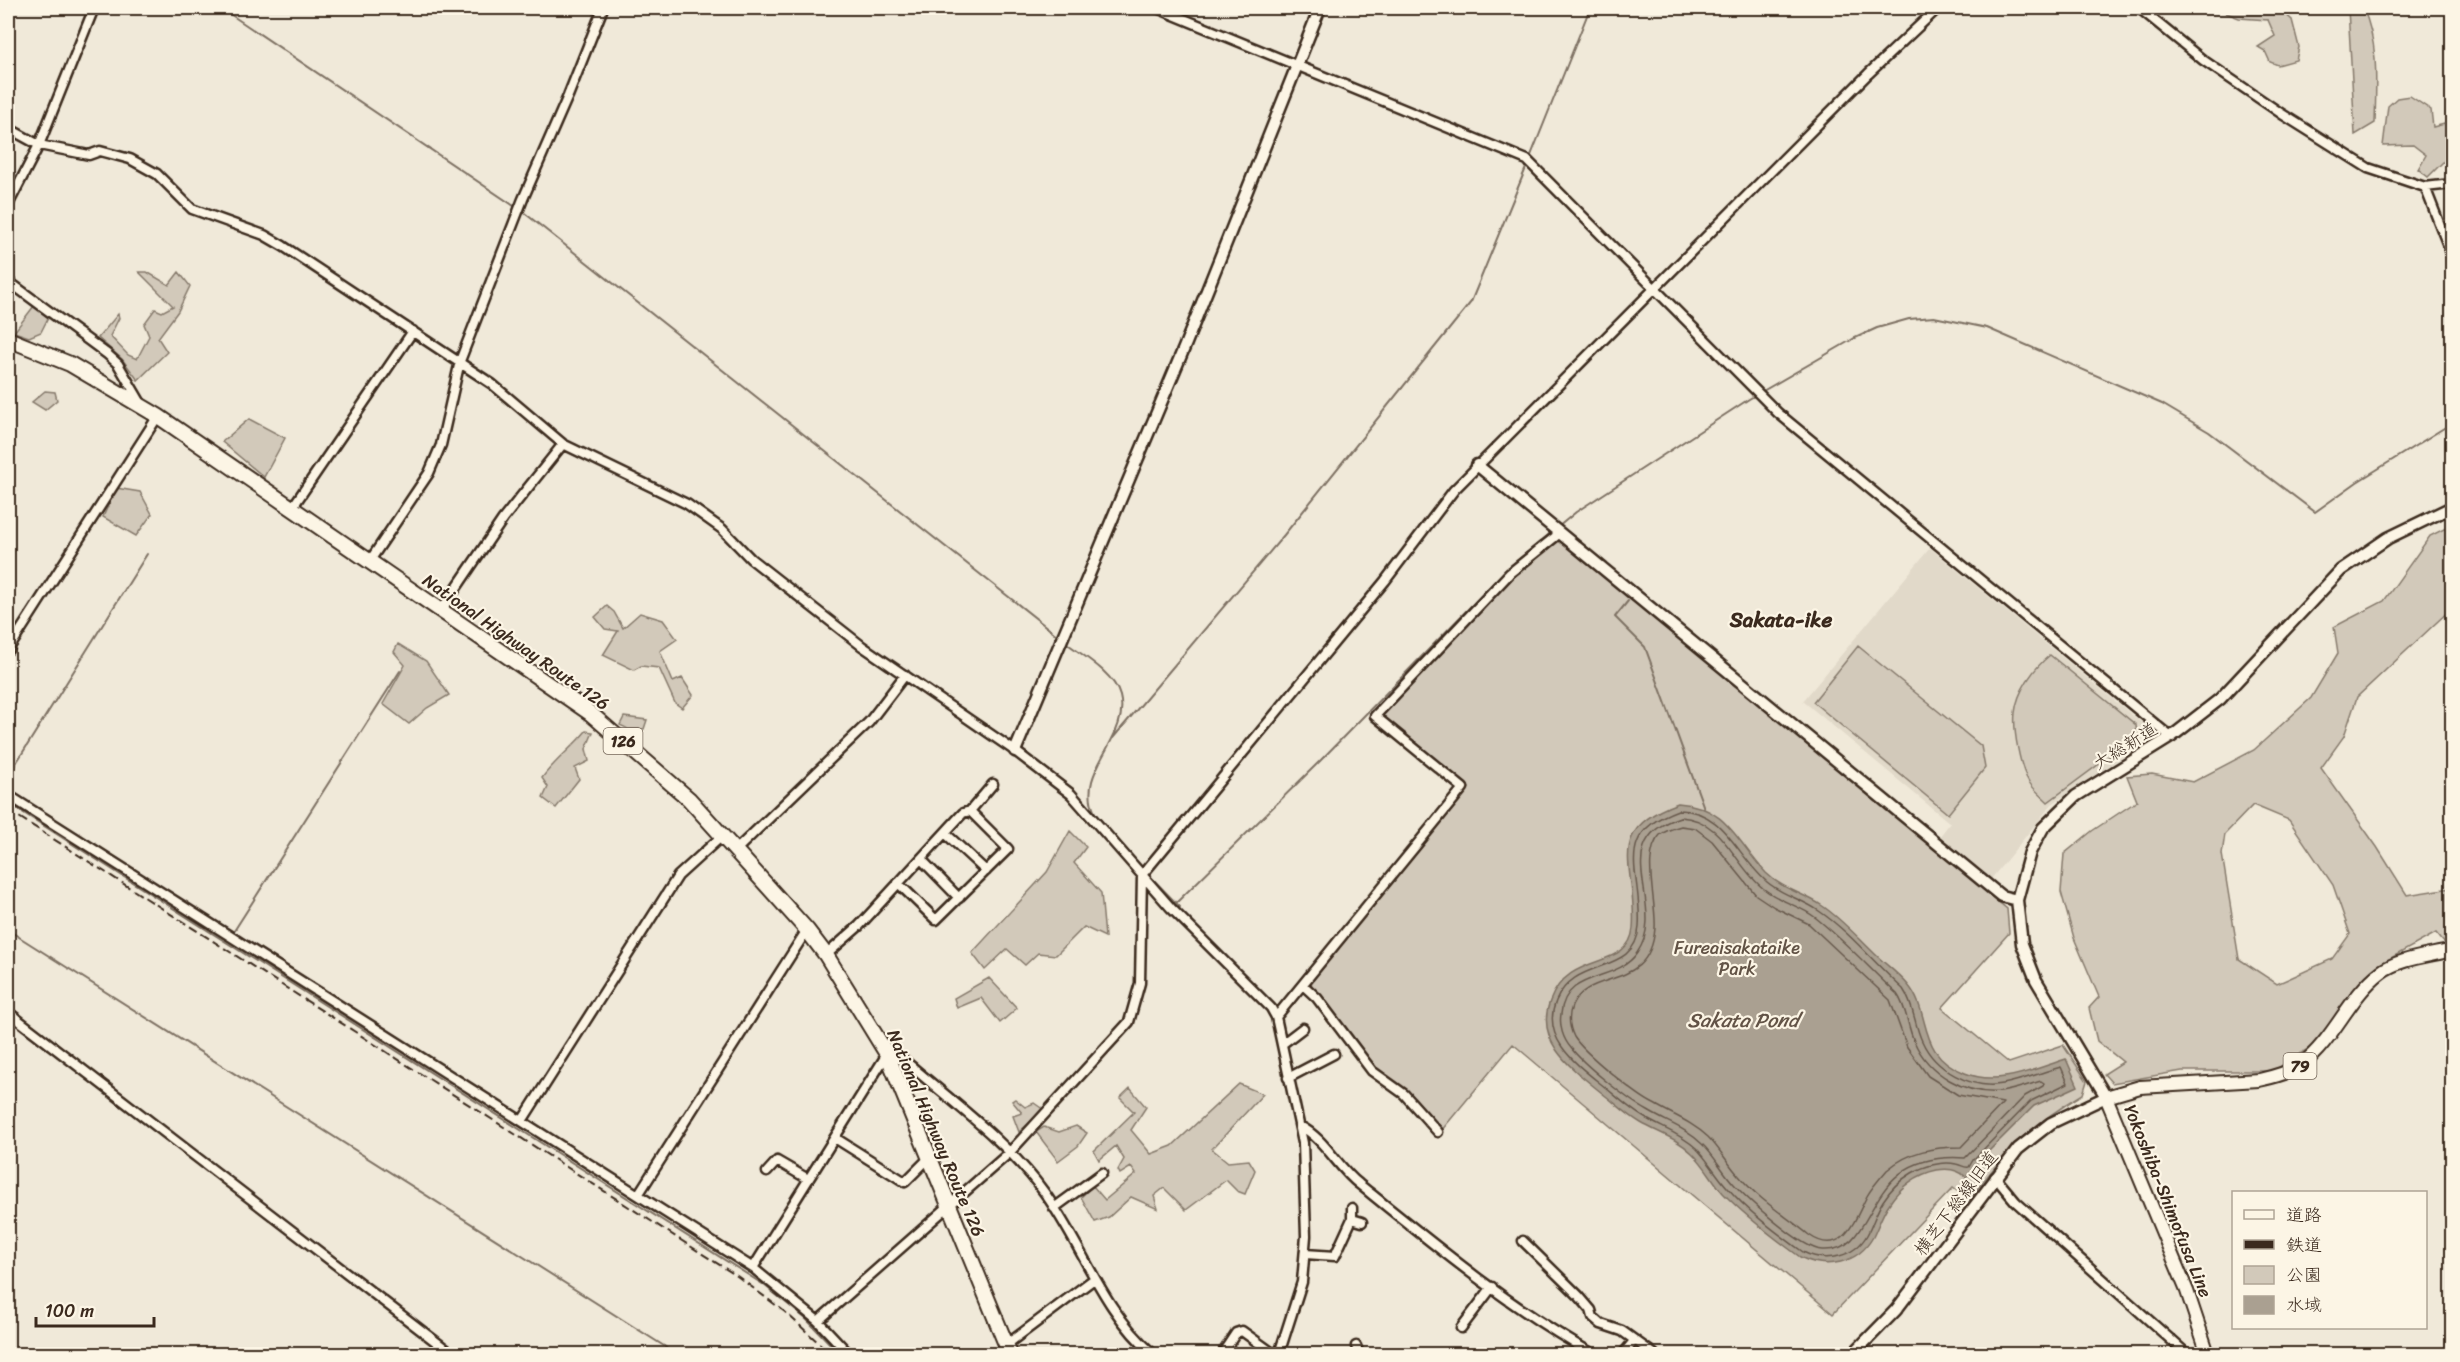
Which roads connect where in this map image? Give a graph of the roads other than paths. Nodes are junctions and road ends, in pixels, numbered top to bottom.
1 (94, 8) edge
2 (603, 8) edge
3 (1157, 8) edge
4 (1320, 8) edge
5 (1938, 8) edge
6 (2139, 8) edge
7 (1297, 64) junction
8 (8, 128) edge
9 (39, 145) junction
10 (2452, 184) edge
11 (2425, 187) junction
12 (8, 205) edge
13 (2452, 256) edge
14 (8, 281) edge
15 (1655, 287) junction
16 (413, 331) junction
17 (8, 339) edge
18 (460, 361) junction
19 (143, 406) junction
20 (158, 416) junction
21 (562, 444) junction
22 (1478, 465) junction
23 (2452, 507) edge
24 (292, 508) junction
25 (1560, 533) junction
26 (369, 562) junction
27 (440, 612) junction
28 (8, 650) edge
29 (905, 675) junction
30 (2171, 737) junction
31 (1015, 752) junction
32 (993, 784) dead end
33 (8, 795) edge
34 (970, 811) junction
35 (945, 832) junction
36 (723, 835) junction
37 (737, 849) junction
38 (921, 858) junction
39 (986, 871) junction
40 (1142, 875) junction
41 (898, 883) junction
42 (959, 898) junction
43 (2017, 900) junction
44 (807, 930) junction
45 (2452, 950) edge
46 (826, 955) junction
47 (1304, 985) junction
48 (8, 1012) edge
49 (1276, 1017) junction
50 (1303, 1028) dead end
51 (1282, 1044) junction
52 (887, 1054) junction
53 (1334, 1054) dead end
54 (1288, 1078) junction
55 (2106, 1097) junction
56 (522, 1121) junction
57 (1300, 1126) junction
58 (1438, 1132) dead end
59 (835, 1138) junction
60 (1009, 1153) junction
61 (928, 1159) junction
62 (768, 1172) dead end
63 (1102, 1173) dead end
64 (1995, 1177) junction
65 (808, 1179) junction
66 (638, 1195) junction
67 (948, 1204) junction
68 (1054, 1208) junction
69 (1352, 1208) dead end
70 (1352, 1219) junction
71 (1362, 1222) dead end
72 (1523, 1241) dead end
73 (1305, 1254) junction
74 (753, 1268) junction
75 (1094, 1279) junction
76 (1492, 1287) junction
77 (818, 1321) junction
78 (1461, 1328) dead end
79 (1634, 1341) junction
80 (1005, 1350) edge
81 (452, 1354) edge
82 (849, 1354) edge
83 (1153, 1354) edge
84 (1222, 1354) edge
85 (1276, 1354) edge
86 (1593, 1354) edge
87 (1623, 1354) edge
88 (1654, 1354) edge
89 (1853, 1354) edge
90 (2187, 1354) edge
91 (2208, 1354) edge

1 - 9 street
2 - 18 street
3 - 7 street
4 - 7 street
5 - 15 street
6 - 11 street
7 - 15 street
7 - 31 street
8 - 9 street
9 - 12 street
9 - 16 street
10 - 11 street
11 - 13 street
14 - 19 street
15 - 22 street
15 - 30 street
16 - 18 street
16 - 24 street
17 - 19 highway, National Highway Route 126 / 126
18 - 21 street
18 - 26 street
19 - 20 highway, National Highway Route 126 / 126
20 - 24 highway, National Highway Route 126 / 126
20 - 28 street
21 - 27 street
21 - 29 street
22 - 25 street
22 - 40 street
23 - 30 street, 大総新道
24 - 26 highway, National Highway Route 126 / 126
25 - 43 street
25 - 47 street
26 - 27 highway, National Highway Route 126 / 126
27 - 36 highway, National Highway Route 126 / 126
29 - 31 street
29 - 37 street
30 - 43 street, 大総新道
31 - 40 street
32 - 34 street
33 - 56 street
34 - 35 street
34 - 39 street
35 - 38 street
35 - 39 street
36 - 37 highway, National Highway Route 126 / 126
36 - 56 street
37 - 44 highway, National Highway Route 126 / 126
38 - 41 street
38 - 42 street
39 - 42 street
40 - 49 street
40 - 60 street
41 - 42 street
41 - 46 street
43 - 55 street, 大総新道
44 - 46 highway, National Highway Route 126 / 126
44 - 66 street
45 - 55 main road, Yokoshiba-Shimofusa Line / 79
46 - 52 highway, National Highway Route 126 / 126
47 - 49 street
47 - 58 street
48 - 81 street
49 - 51 street
50 - 51 street
51 - 54 street
52 - 59 street
52 - 60 street
52 - 61 highway, National Highway Route 126 / 126
53 - 54 street
54 - 57 street
55 - 64 street, 横芝下総線旧道
55 - 91 main road, Yokoshiba-Shimofusa Line
56 - 66 street
57 - 73 street
57 - 76 street
59 - 61 street
59 - 65 street
60 - 67 street
60 - 68 street
61 - 67 highway, National Highway Route 126 / 126
62 - 65 street
63 - 68 street
64 - 89 street, 横芝下総線旧道
64 - 90 street
65 - 74 street
66 - 74 street
67 - 77 street
67 - 80 highway, National Highway Route 126 / 126
68 - 75 street
69 - 70 street
70 - 71 street
70 - 73 street
72 - 79 street
73 - 85 street
74 - 77 street
75 - 80 street
75 - 83 street
76 - 78 street
76 - 86 street
77 - 82 street
79 - 87 street
79 - 88 street
84 - 85 street

